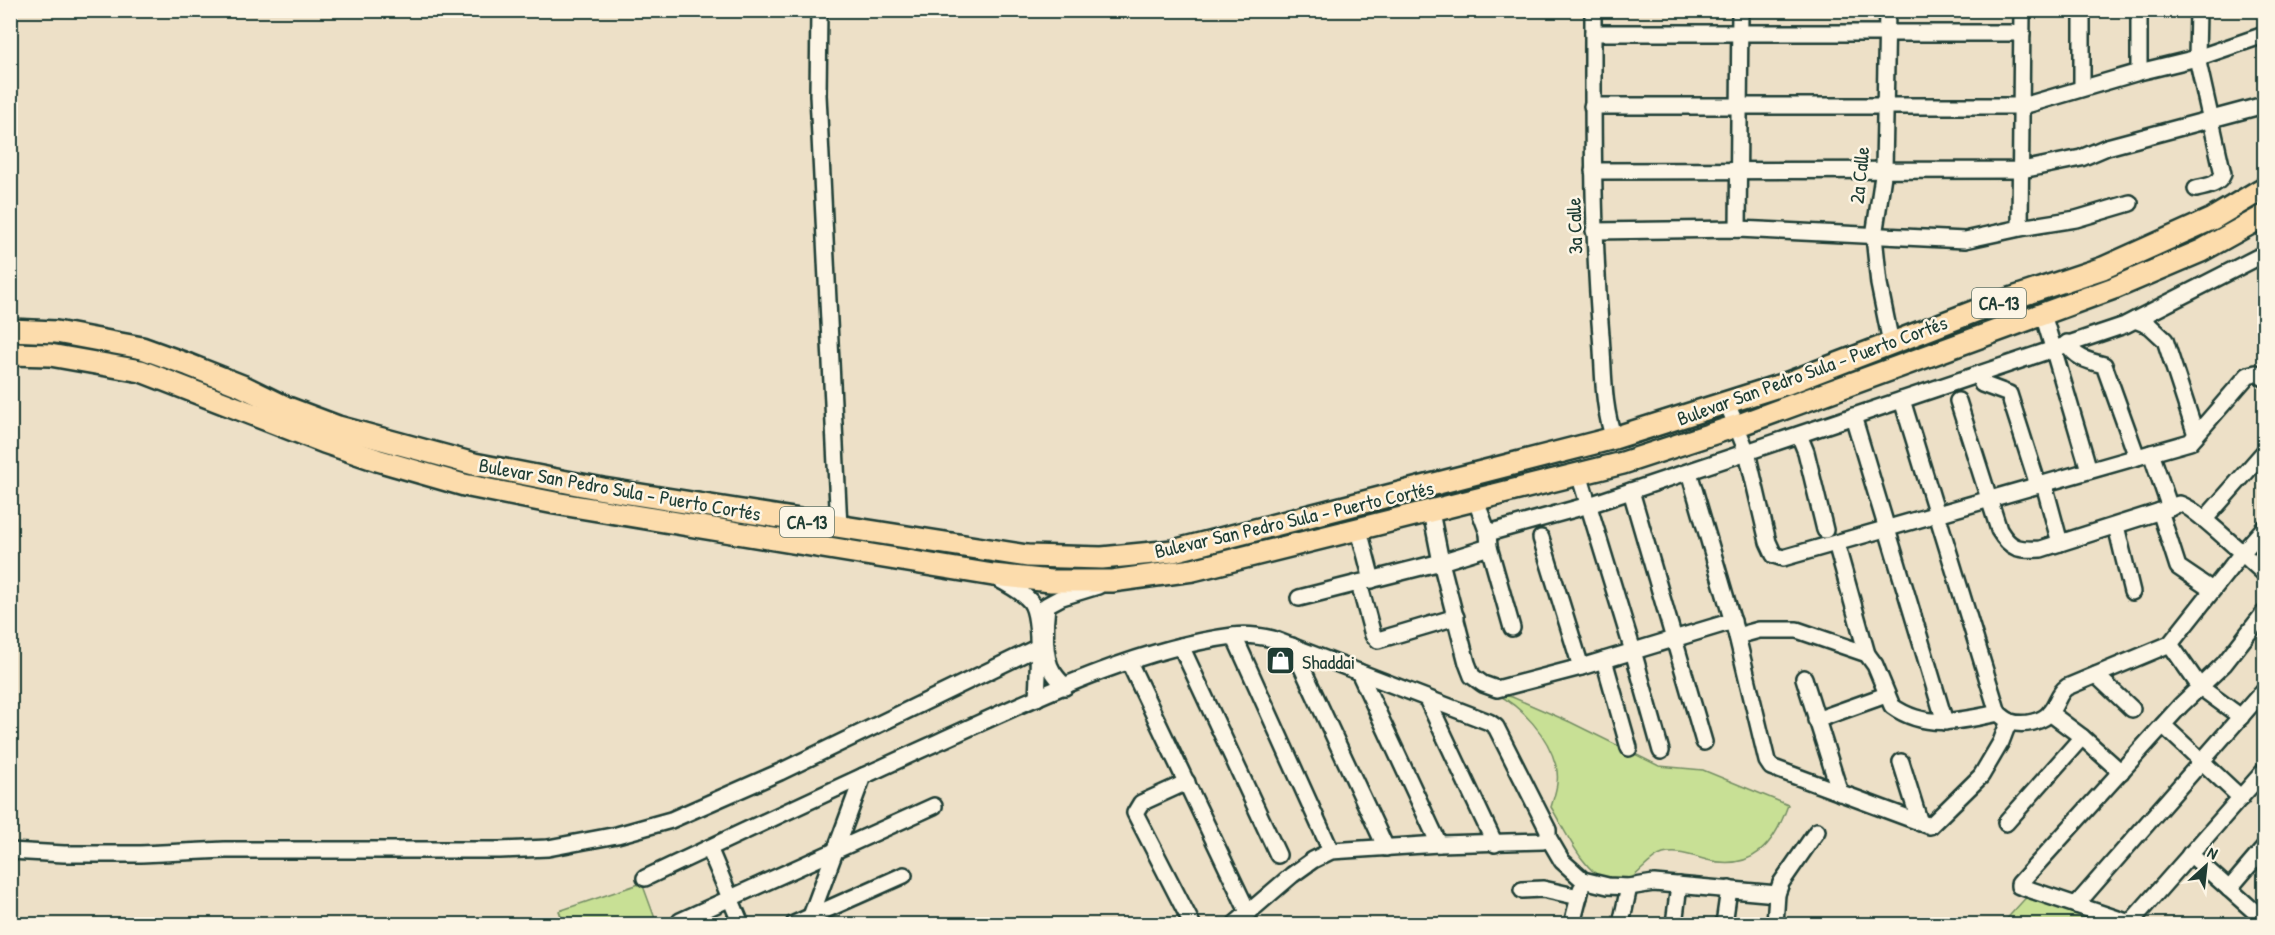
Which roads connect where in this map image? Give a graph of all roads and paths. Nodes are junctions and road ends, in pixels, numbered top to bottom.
1 (819, 10) edge
2 (1593, 10) edge
3 (1740, 10) edge
4 (1887, 10) edge
5 (2022, 10) edge
6 (2082, 10) edge
7 (2139, 10) edge
8 (2198, 10) edge
9 (1593, 33) junction
10 (1887, 33) junction
11 (2022, 33) junction
12 (1740, 34) junction
13 (2265, 35) edge
14 (2197, 58) junction
15 (2139, 72) junction
16 (2082, 88) junction
17 (2265, 105) edge
18 (1592, 106) junction
19 (1740, 106) junction
20 (1885, 106) junction
21 (2023, 106) junction
22 (2210, 120) junction
23 (1884, 169) junction
24 (2022, 170) junction
25 (1593, 171) junction
26 (1740, 172) junction
27 (2265, 188) edge
28 (2196, 189) dead end
29 (2130, 202) dead end
30 (2265, 216) edge
31 (2020, 228) junction
32 (1738, 229) junction
33 (1594, 231) junction
34 (1874, 236) junction
35 (2265, 254) edge
36 (2043, 314) junction
37 (2135, 320) junction
38 (10, 330) edge
39 (1891, 343) junction
40 (2060, 345) junction
41 (10, 354) edge
42 (1979, 374) junction
43 (2265, 378) edge
44 (1902, 400) junction
45 (1958, 401) dead end
46 (1727, 403) junction
47 (1853, 416) junction
48 (1736, 426) junction
49 (1799, 435) junction
50 (2196, 435) junction
51 (1614, 438) junction
52 (1747, 452) junction
53 (2265, 452) edge
54 (2144, 455) junction
55 (2089, 470) junction
56 (1689, 472) junction
57 (1579, 474) junction
58 (2041, 484) junction
59 (1631, 491) junction
60 (1988, 499) junction
61 (1476, 501) junction
62 (1589, 505) junction
63 (2165, 510) junction
64 (745, 512) junction
65 (1431, 512) junction
66 (1937, 514) junction
67 (2205, 519) junction
68 (697, 526) junction
69 (2116, 526) junction
70 (838, 527) junction
71 (1887, 528) junction
72 (2265, 528) edge
73 (1359, 530) junction
74 (1824, 530) dead end
75 (1541, 538) dead end
76 (776, 539) junction
77 (1488, 540) junction
78 (1836, 543) junction
79 (2060, 543) junction
80 (2241, 553) junction
81 (1441, 562) junction
82 (2265, 573) edge
83 (993, 575) junction
84 (1112, 581) junction
85 (1365, 582) junction
86 (2212, 591) junction
87 (2132, 592) dead end
88 (1299, 598) dead end
89 (2265, 613) edge
90 (1456, 617) junction
91 (1512, 628) dead end
92 (1735, 628) junction
93 (1234, 636) junction
94 (1675, 638) junction
95 (2170, 644) junction
96 (1181, 646) junction
97 (1292, 646) junction
98 (1038, 647) junction
99 (1634, 651) junction
100 (1867, 654) junction
101 (1604, 660) junction
102 (1129, 662) junction
103 (1581, 667) junction
104 (1359, 672) junction
105 (2096, 675) junction
106 (1804, 678) dead end
107 (1065, 687) junction
108 (2200, 687) junction
109 (2265, 690) edge
110 (1886, 695) junction
111 (1037, 698) junction
112 (1427, 699) junction
113 (2132, 709) dead end
114 (2050, 713) junction
115 (2004, 717) junction
116 (2241, 717) junction
117 (1816, 720) junction
118 (1945, 722) junction
119 (2163, 725) junction
120 (2082, 737) junction
121 (1704, 742) dead end
122 (1629, 748) dead end
123 (1661, 751) dead end
124 (1901, 762) dead end
125 (2202, 762) junction
126 (2265, 771) edge
127 (2121, 772) junction
128 (863, 776) junction
129 (1187, 782) junction
130 (1840, 793) junction
131 (2241, 798) junction
132 (934, 806) dead end
133 (1920, 823) junction
134 (2006, 823) dead end
135 (1817, 831) dead end
136 (1548, 837) junction
137 (1439, 844) junction
138 (1495, 844) junction
139 (709, 848) junction
140 (1386, 848) junction
141 (2265, 848) edge
142 (837, 849) junction
143 (10, 851) edge
144 (1331, 851) junction
145 (2190, 854) junction
146 (1278, 855) dead end
147 (904, 875) dead end
148 (645, 878) dead end
149 (1583, 880) junction
150 (1679, 885) junction
151 (1629, 887) junction
152 (1729, 889) junction
153 (2229, 889) junction
154 (1522, 890) dead end
155 (1777, 894) junction
156 (1579, 897) junction
157 (730, 899) junction
158 (2076, 905) junction
159 (1248, 912) junction
160 (2265, 920) edge
161 (680, 921) dead end
162 (810, 921) edge
163 (741, 924) edge
164 (794, 924) edge
165 (1192, 924) edge
166 (1234, 924) edge
167 (1572, 924) edge
168 (1621, 924) edge
169 (1674, 924) edge
170 (1724, 924) edge
171 (1775, 924) edge

1 - 70 street
2 - 9 street, 3a Calle
3 - 12 street
4 - 10 street, 2a Calle
5 - 11 street
6 - 16 street
7 - 15 street
8 - 14 street
9 - 12 street
9 - 18 street, 3a Calle
10 - 11 street
10 - 12 street
10 - 20 street, 2a Calle
11 - 21 street
12 - 19 street
13 - 14 street
14 - 15 street
14 - 22 street
15 - 16 street
16 - 21 street
17 - 22 street
18 - 19 street
18 - 25 street, 3a Calle
19 - 20 street
19 - 26 street
20 - 21 street
20 - 23 street, 2a Calle
21 - 24 street
22 - 24 street
22 - 28 street
23 - 24 street
23 - 26 street
23 - 34 street, 2a Calle
24 - 31 street
25 - 26 street
25 - 33 street, 3a Calle
26 - 32 street
27 - 39 highway, Bulevar San Pedro Sula - Puerto Cortés / CA-13
29 - 31 street
30 - 36 highway, Bulevar San Pedro Sula - Puerto Cortés / CA-13
31 - 34 street
32 - 33 street
32 - 34 street
33 - 51 street, 3a Calle
34 - 39 street, 2a Calle
35 - 37 street
36 - 40 street
36 - 48 highway, Bulevar San Pedro Sula - Puerto Cortés / CA-13
37 - 40 street
37 - 50 street
38 - 64 highway, Bulevar San Pedro Sula - Puerto Cortés / CA-13
39 - 46 highway, Bulevar San Pedro Sula - Puerto Cortés / CA-13
40 - 42 street
40 - 54 street
40 - 55 street
41 - 68 highway, Bulevar San Pedro Sula - Puerto Cortés / CA-13
42 - 44 street
42 - 58 street
43 - 50 street
44 - 47 street
44 - 66 street
45 - 60 street
46 - 48 street
46 - 51 highway, Bulevar San Pedro Sula - Puerto Cortés / CA-13
47 - 49 street
47 - 71 street
48 - 52 street
48 - 57 highway, Bulevar San Pedro Sula - Puerto Cortés / CA-13
49 - 52 street
49 - 74 street
50 - 54 street
51 - 70 highway, Bulevar San Pedro Sula - Puerto Cortés / CA-13
52 - 56 street
52 - 78 street
53 - 67 street
54 - 55 street
54 - 63 street
55 - 58 street
56 - 59 street
56 - 92 street
57 - 61 highway, Bulevar San Pedro Sula - Puerto Cortés / CA-13
57 - 62 street
58 - 60 street
58 - 79 street
59 - 62 street
59 - 94 street
60 - 66 street
60 - 79 street
61 - 65 highway, Bulevar San Pedro Sula - Puerto Cortés / CA-13
61 - 77 street
62 - 77 street
62 - 99 street
63 - 67 street
63 - 69 street
63 - 86 street
64 - 68 highway
64 - 70 highway, Bulevar San Pedro Sula - Puerto Cortés / CA-13
65 - 73 highway, Bulevar San Pedro Sula - Puerto Cortés / CA-13
65 - 81 street
66 - 71 street
66 - 115 street
67 - 80 street
68 - 76 highway, Bulevar San Pedro Sula - Puerto Cortés / CA-13
69 - 79 street
69 - 87 street
70 - 76 highway
71 - 78 street
71 - 118 street
72 - 80 street
73 - 84 highway, Bulevar San Pedro Sula - Puerto Cortés / CA-13
73 - 85 street
75 - 103 street
76 - 83 highway, Bulevar San Pedro Sula - Puerto Cortés / CA-13
77 - 81 street
77 - 91 street
78 - 100 street
80 - 82 street
80 - 86 street
81 - 85 street
81 - 90 street
83 - 84 highway, Bulevar San Pedro Sula - Puerto Cortés / CA-13
83 - 98 street
84 - 107 street
85 - 88 street
85 - 90 street
86 - 95 street
89 - 108 street
90 - 103 street
92 - 94 street
92 - 100 street
92 - 130 street
93 - 96 street
93 - 97 street
93 - 144 street
94 - 99 street
94 - 121 street
95 - 105 street
95 - 108 street
96 - 102 street
96 - 146 street
97 - 104 street
97 - 140 street
98 - 111 street
98 - 143 street
99 - 101 street
99 - 123 street
100 - 110 street
101 - 103 street
101 - 122 street
102 - 107 street
102 - 129 street
104 - 112 street
104 - 137 street
105 - 113 street
105 - 114 street
106 - 117 street
107 - 111 street
108 - 116 street
108 - 119 street
109 - 116 street
110 - 117 street
110 - 118 street
111 - 128 street
112 - 136 street
112 - 138 street
114 - 115 street
114 - 120 street
115 - 118 street
115 - 133 street
116 - 125 street
117 - 130 street
119 - 125 street
119 - 127 street
120 - 127 street
120 - 134 street
124 - 133 street
125 - 131 street
125 - 158 street
126 - 131 street
127 - 158 street
128 - 139 street
128 - 142 street
129 - 159 street
129 - 165 street
130 - 133 street
131 - 145 street
132 - 142 street
135 - 155 street
136 - 138 street
136 - 149 street
137 - 138 street
137 - 140 street
139 - 148 street
139 - 157 street
140 - 144 street
141 - 153 street
142 - 157 street
142 - 162 street
144 - 159 street
145 - 153 street
145 - 158 street
147 - 162 street
149 - 151 street
149 - 156 street
150 - 151 street
150 - 152 street
150 - 169 street
151 - 168 street
152 - 155 street
152 - 170 street
153 - 160 street
154 - 156 street
155 - 171 street
156 - 167 street
157 - 161 street
157 - 163 street
159 - 166 street
162 - 164 street

